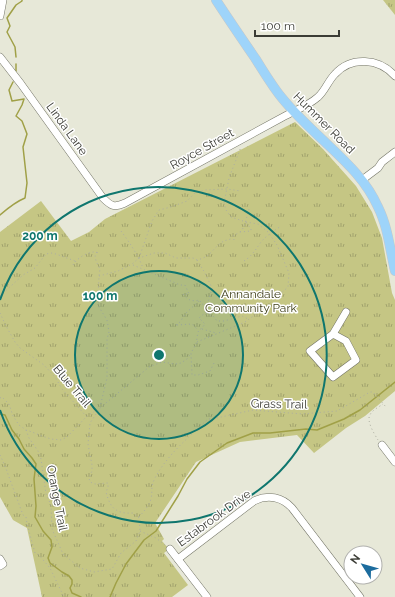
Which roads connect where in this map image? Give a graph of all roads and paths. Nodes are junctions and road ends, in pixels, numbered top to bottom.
1 (3, 0) edge
2 (216, 0) edge
3 (0, 16) edge
4 (0, 57) edge
5 (395, 76) edge
6 (294, 111) junction
7 (243, 139) junction
8 (395, 152) edge
9 (362, 180) junction
10 (226, 189) junction
11 (241, 191) dead end
12 (120, 205) joint
13 (249, 209) dead end
14 (246, 222) junction
15 (281, 226) dead end
16 (121, 231) dead end
17 (240, 232) junction
18 (269, 234) junction
19 (97, 252) junction
20 (100, 253) dead end
21 (139, 258) junction
22 (197, 260) junction
23 (75, 261) junction
24 (244, 261) dead end
25 (73, 264) dead end
26 (132, 264) junction
27 (144, 269) junction
28 (395, 271) edge
29 (99, 276) junction
30 (0, 296) edge
31 (199, 300) junction
32 (207, 306) junction
33 (346, 312) dead end
34 (0, 313) edge
35 (205, 313) junction
36 (249, 319) junction
37 (202, 329) junction
38 (198, 330) junction
39 (218, 334) junction
40 (333, 334) junction
41 (197, 342) junction
42 (191, 353) junction
43 (215, 361) dead end
44 (0, 398) edge
45 (383, 404) junction
46 (386, 407) dead end
47 (100, 408) junction
48 (87, 416) junction
49 (26, 430) junction
50 (382, 445) joint
51 (0, 455) edge
52 (395, 462) edge
53 (139, 518) junction
54 (140, 531) junction
55 (170, 549) joint
56 (178, 558) junction
57 (0, 559) edge
58 (0, 566) edge
59 (64, 597) edge
60 (208, 597) edge
61 (360, 597) edge

1 - 3 street
2 - 6 main road, Hummer Road
4 - 12 street, Linda Lane
5 - 6 street, Royce Street
6 - 7 street, Royce Street
6 - 9 main road, Hummer Road
7 - 10 path
7 - 12 street, Royce Street
8 - 9 street
9 - 28 main road, Hummer Road
10 - 11 path
10 - 14 path
10 - 21 path
13 - 14 path
14 - 17 path
14 - 17 path
14 - 18 path
15 - 18 path
16 - 21 path
17 - 22 path
18 - 24 path
18 - 36 path
19 - 20 path
19 - 23 path
19 - 29 path
21 - 22 path
21 - 26 path
21 - 27 path
22 - 32 path
23 - 25 path
23 - 30 path
26 - 27 path
26 - 29 path
27 - 31 path
29 - 47 path
31 - 32 path
31 - 38 path
32 - 35 path
33 - 40 street
34 - 48 path, Blue Trail
35 - 36 path
35 - 37 path
36 - 39 path
37 - 38 path
37 - 39 path
38 - 41 path
39 - 41 path
40 - 40 street
41 - 42 path
42 - 43 path
42 - 47 path
44 - 49 path, Orange Trail
45 - 46 path
45 - 50 path
45 - 53 path, Grass Trail
47 - 48 path, Orange Trail
47 - 53 path
48 - 49 path, Orange Trail
49 - 54 path, Orange Trail
50 - 52 street
51 - 59 path
53 - 54 path
54 - 55 path
55 - 56 street
56 - 60 street
56 - 61 street, Estabrook Drive
57 - 58 street

